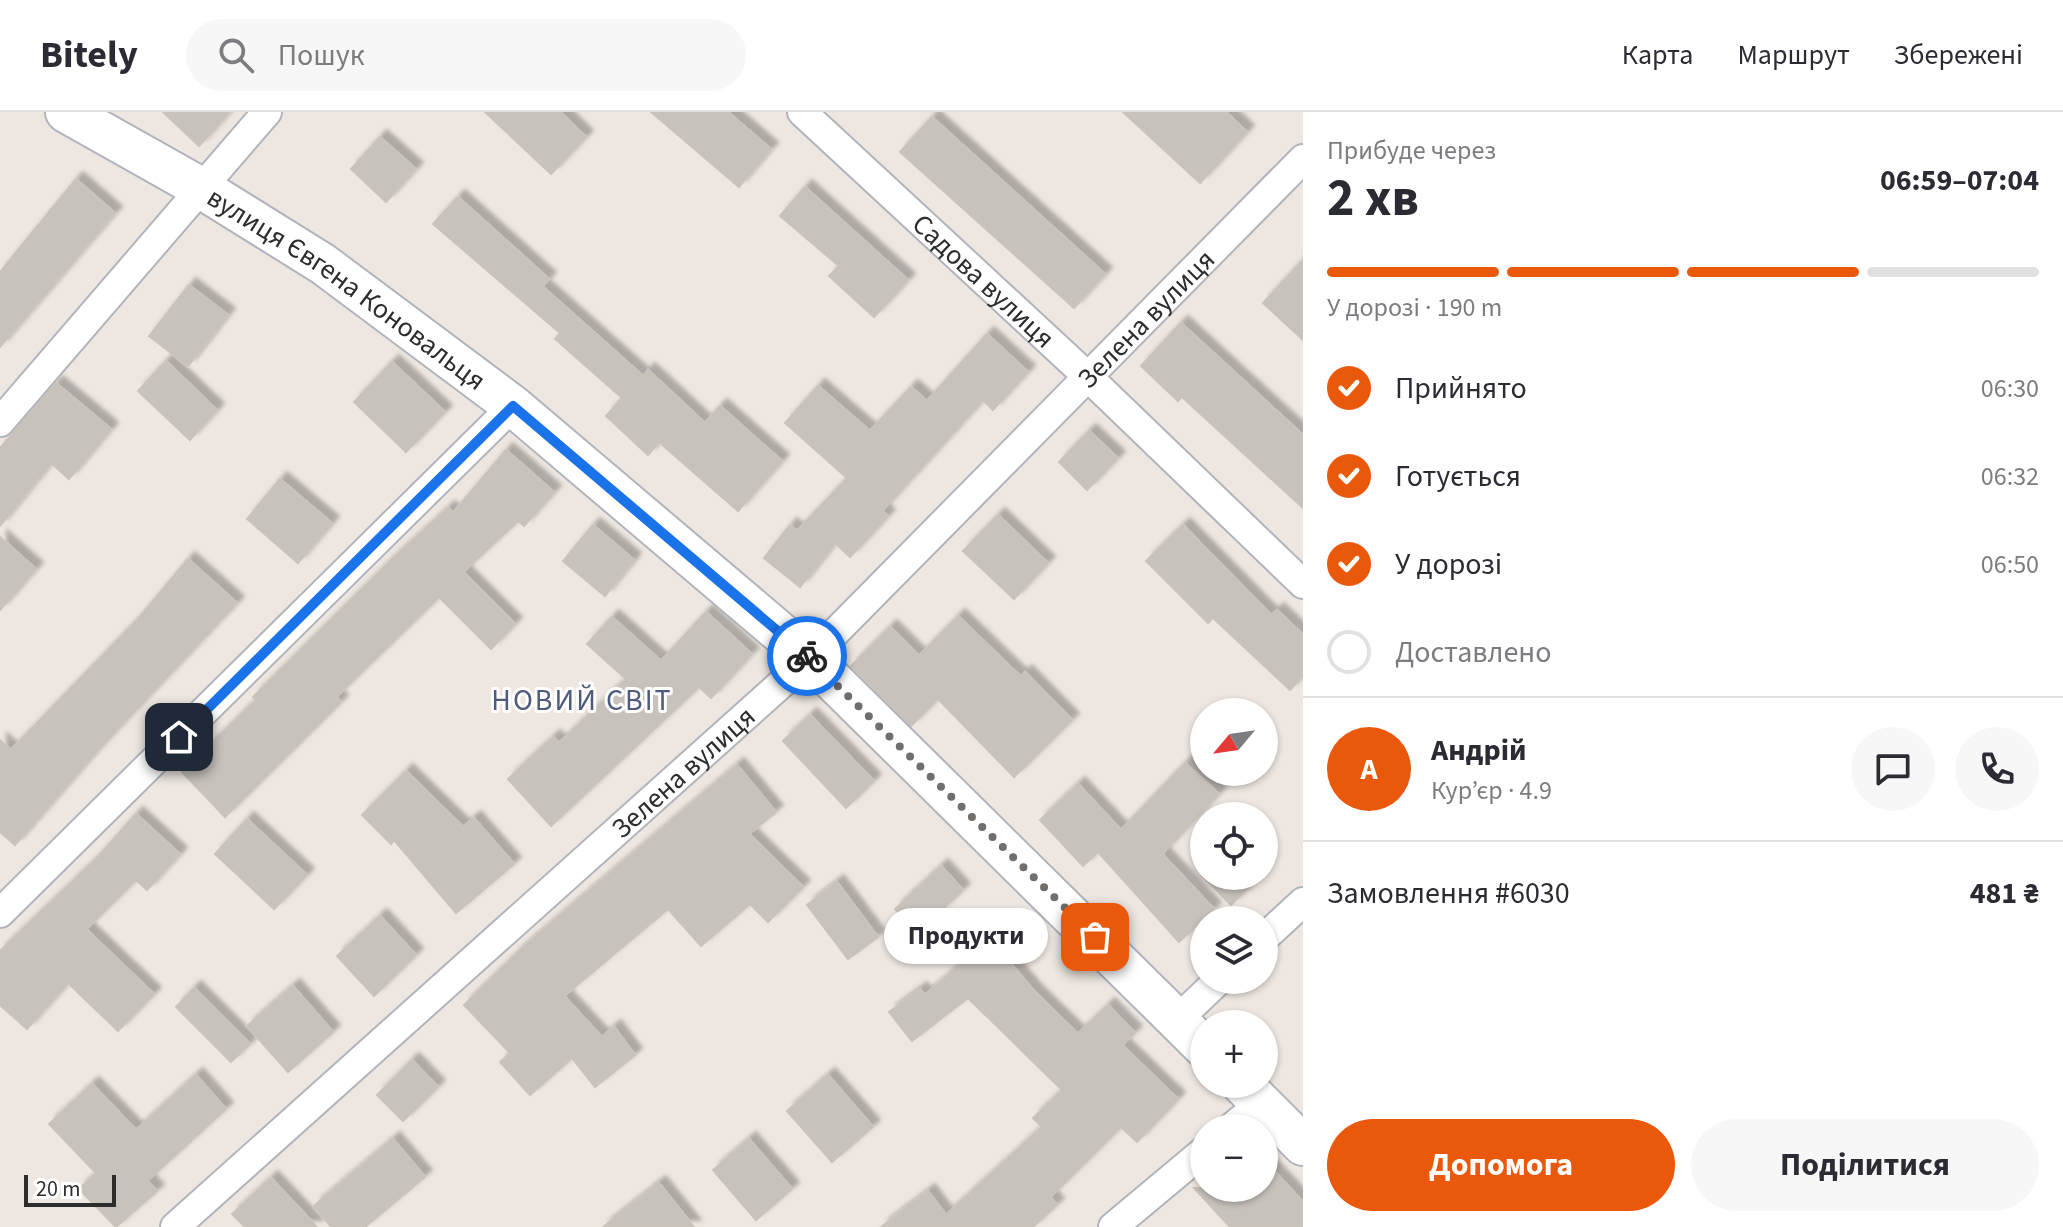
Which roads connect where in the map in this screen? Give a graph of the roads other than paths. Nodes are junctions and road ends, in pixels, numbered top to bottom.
1 (66, 112) edge
2 (267, 112) edge
3 (802, 112) edge
4 (1303, 159) edge
5 (201, 188) junction
6 (1086, 375) junction
7 (513, 406) junction
8 (0, 422) edge
9 (1303, 584) edge
10 (810, 658) junction
11 (1303, 902) edge
12 (0, 913) edge
13 (1278, 925) edge
14 (1190, 1033) edge
15 (1256, 1098) edge
16 (1303, 1145) edge
17 (1190, 1163) edge
18 (175, 1227) edge
19 (1113, 1227) edge

1 - 5 street, вулиця Євгена Коновальця
2 - 5 street
3 - 6 street, Садова вулиця
4 - 6 street, Зелена вулиця
5 - 7 street, вулиця Євгена Коновальця
5 - 8 street
6 - 9 street, Садова вулиця
6 - 10 street, Зелена вулиця
7 - 10 street, вулиця Євгена Коновальця
7 - 12 street
10 - 14 street, вулиця Євгена Коновальця
10 - 18 street, Зелена вулиця
11 - 13 street
15 - 16 street
17 - 19 street

